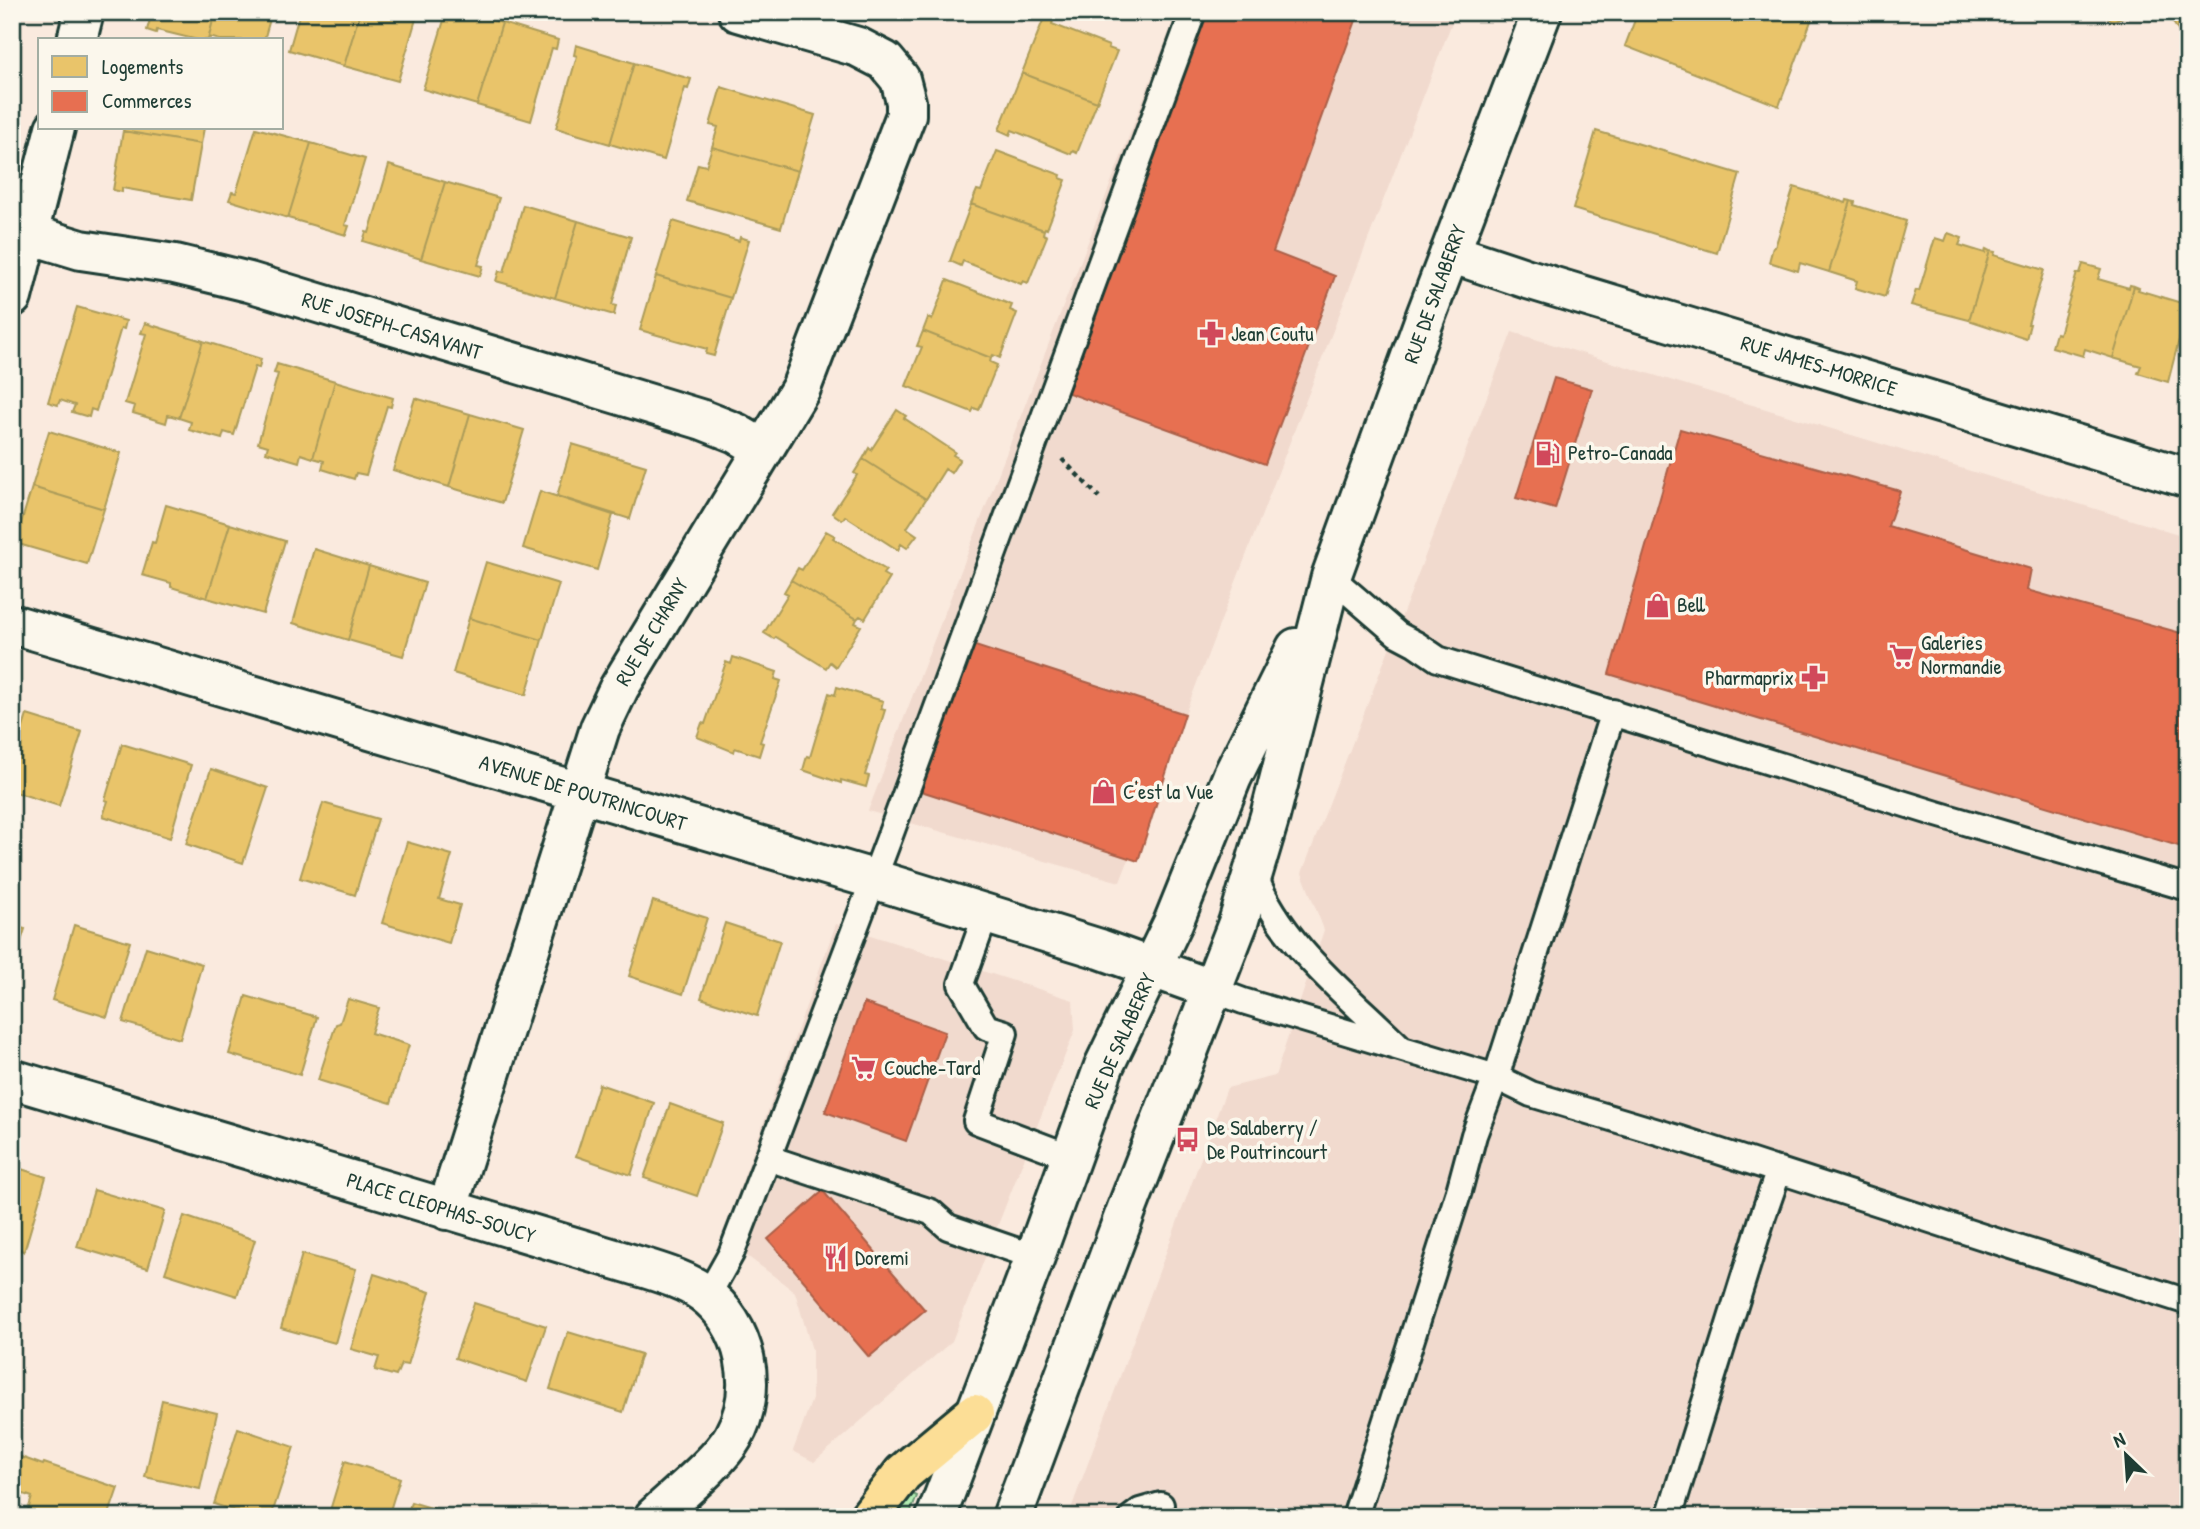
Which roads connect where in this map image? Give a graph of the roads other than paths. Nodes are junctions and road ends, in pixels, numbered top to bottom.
1 (85, 12) edge
2 (738, 12) edge
3 (1193, 12) edge
4 (1542, 12) edge
5 (78, 38) edge
6 (54, 130) edge
7 (20, 232) edge
8 (1450, 253) junction
9 (12, 297) edge
10 (763, 449) junction
11 (2188, 478) edge
12 (1331, 577) junction
13 (12, 624) edge
14 (1613, 712) junction
15 (580, 792) junction
16 (1254, 874) junction
17 (873, 879) junction
18 (2188, 888) edge
19 (986, 914) junction
20 (1153, 967) junction
21 (1211, 989) junction
22 (1402, 1048) junction
23 (1496, 1077) junction
24 (12, 1079) edge
25 (1071, 1157) junction
26 (768, 1158) junction
27 (1779, 1170) junction
28 (447, 1210) junction
29 (1035, 1256) junction
30 (707, 1297) junction
31 (2188, 1302) edge
32 (974, 1414) junction
33 (1161, 1505) dead end
34 (654, 1517) edge
35 (869, 1517) edge
36 (936, 1517) edge
37 (1012, 1517) edge
38 (1132, 1517) edge
39 (1354, 1517) edge
40 (1669, 1517) edge

1 - 5 street
2 - 10 street, RUE DE CHARNY
3 - 17 lane
4 - 8 street, RUE DE SALABERRY
6 - 7 street
7 - 9 street
7 - 10 street, RUE JOSEPH-CASAVANT
8 - 11 street, RUE JAMES-MORRICE
8 - 12 street, RUE DE SALABERRY
10 - 15 street, RUE DE CHARNY
12 - 14 lane
12 - 16 street, RUE DE SALABERRY
12 - 20 street, RUE DE SALABERRY
13 - 15 street, AVENUE DE POUTRINCOURT
14 - 18 lane
14 - 23 lane
15 - 17 street, AVENUE DE POUTRINCOURT
15 - 28 street, RUE DE CHARNY
16 - 21 street, RUE DE SALABERRY
16 - 22 lane
17 - 19 street, AVENUE DE POUTRINCOURT
17 - 26 lane
19 - 20 street, AVENUE DE POUTRINCOURT
19 - 25 lane
20 - 21 street, AVENUE DE POUTRINCOURT
20 - 25 street, RUE DE SALABERRY
21 - 22 lane
21 - 37 street, RUE DE SALABERRY
22 - 23 lane
23 - 27 lane
23 - 39 lane
24 - 28 street, PLACE CLEOPHAS-SOUCY
25 - 29 street, RUE DE SALABERRY
26 - 29 lane
26 - 30 lane
27 - 31 lane
27 - 40 lane
28 - 30 street, PLACE CLEOPHAS-SOUCY
29 - 32 street, RUE DE SALABERRY
30 - 34 street, PLACE CLEOPHAS-SOUCY
32 - 35 highway
32 - 36 street, RUE DE SALABERRY
33 - 38 lane

